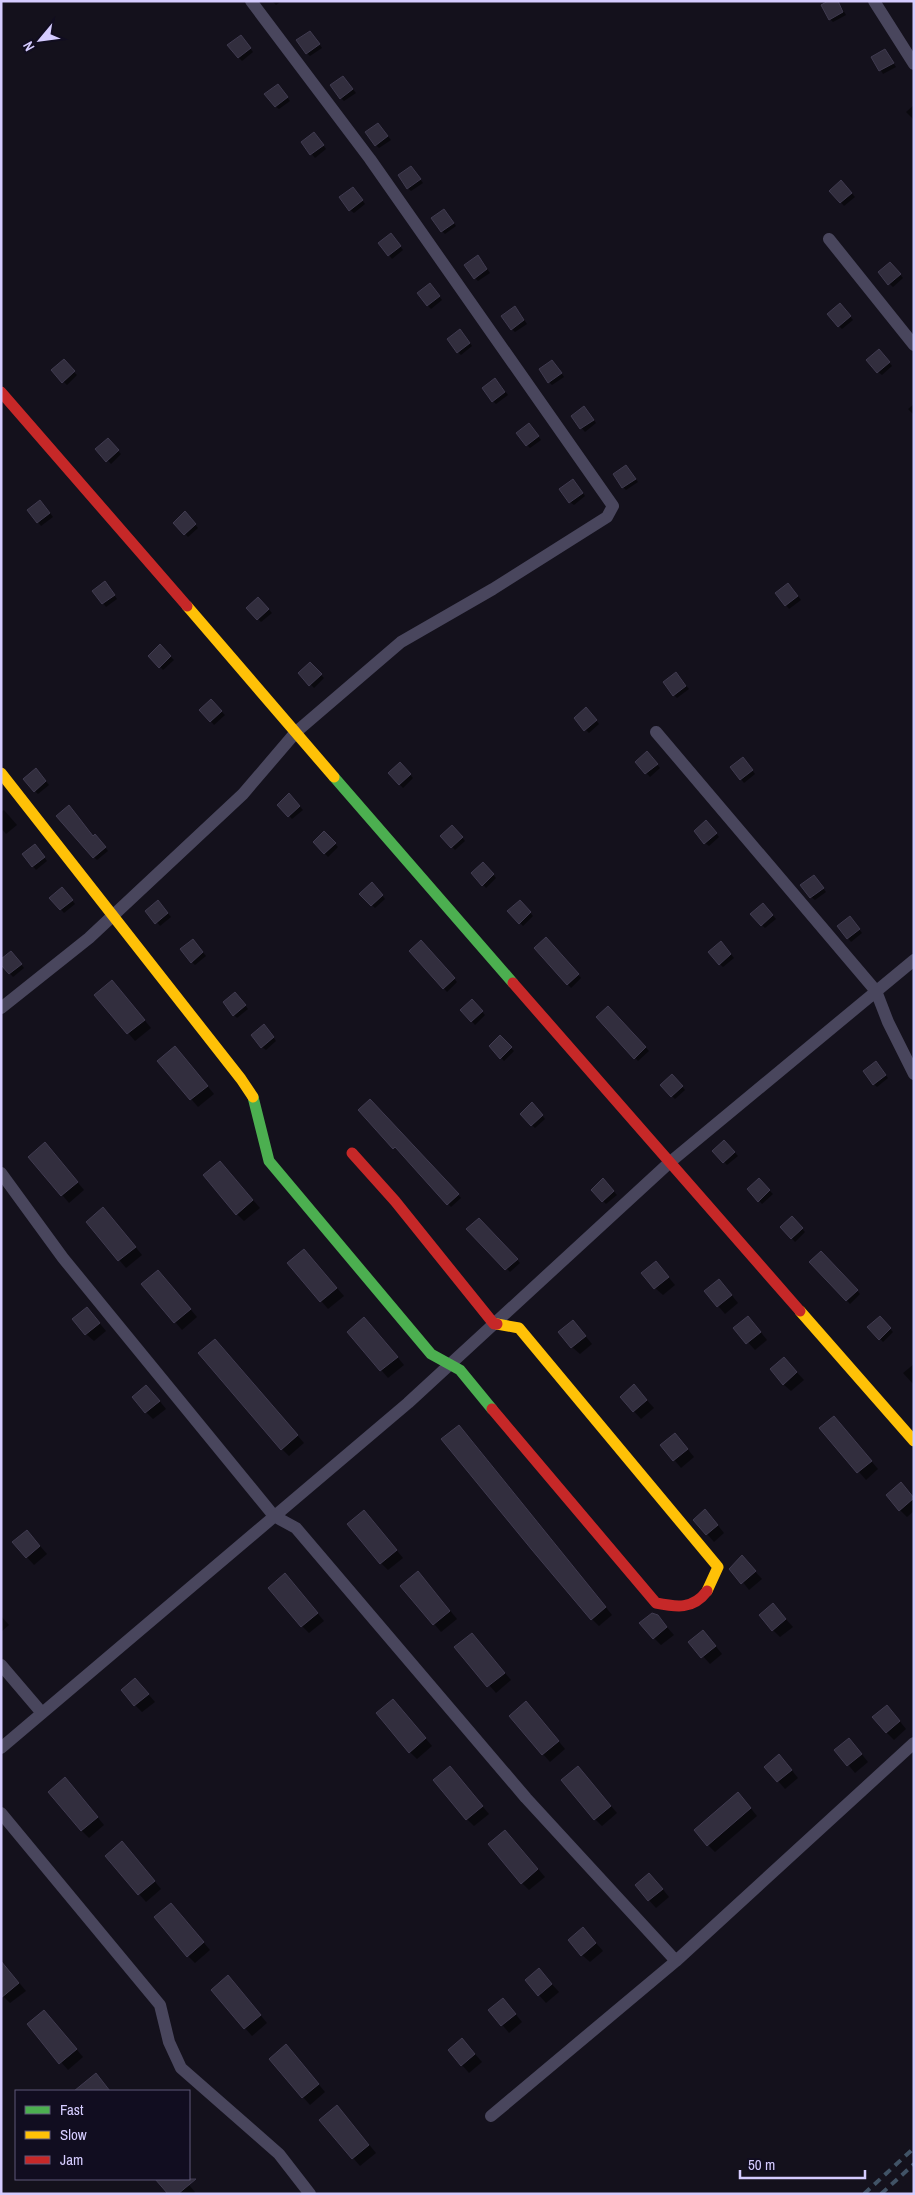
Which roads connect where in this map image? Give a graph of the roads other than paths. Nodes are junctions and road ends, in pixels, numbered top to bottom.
1 (251, 1) edge
2 (874, 1) edge
3 (914, 64) edge
4 (829, 239) dead end
5 (914, 345) edge
6 (1, 392) edge
7 (296, 732) junction
8 (656, 732) dead end
9 (1, 773) edge
10 (112, 917) junction
11 (914, 960) edge
12 (876, 991) junction
13 (1, 1008) edge
14 (914, 1074) edge
15 (352, 1153) dead end
16 (669, 1163) junction
17 (1, 1173) edge
18 (494, 1324) junction
19 (450, 1365) junction
20 (914, 1441) edge
21 (274, 1516) junction
22 (1, 1665) edge
23 (42, 1713) junction
24 (914, 1743) edge
25 (1, 1748) edge
26 (1, 1813) edge
27 (676, 1961) junction
28 (491, 2116) dead end
29 (310, 2194) edge

1 - 7 street
2 - 3 street
4 - 5 street
6 - 7 street
7 - 10 street
7 - 16 street
8 - 12 street
9 - 10 street
10 - 13 street
10 - 19 street
11 - 12 street
12 - 14 street
12 - 16 street
15 - 18 street
16 - 18 street
16 - 20 street
17 - 21 street
18 - 19 street
18 - 19 street
19 - 21 street
21 - 23 street
21 - 27 street
22 - 23 street
23 - 25 street
24 - 27 street
26 - 29 street
27 - 28 street

